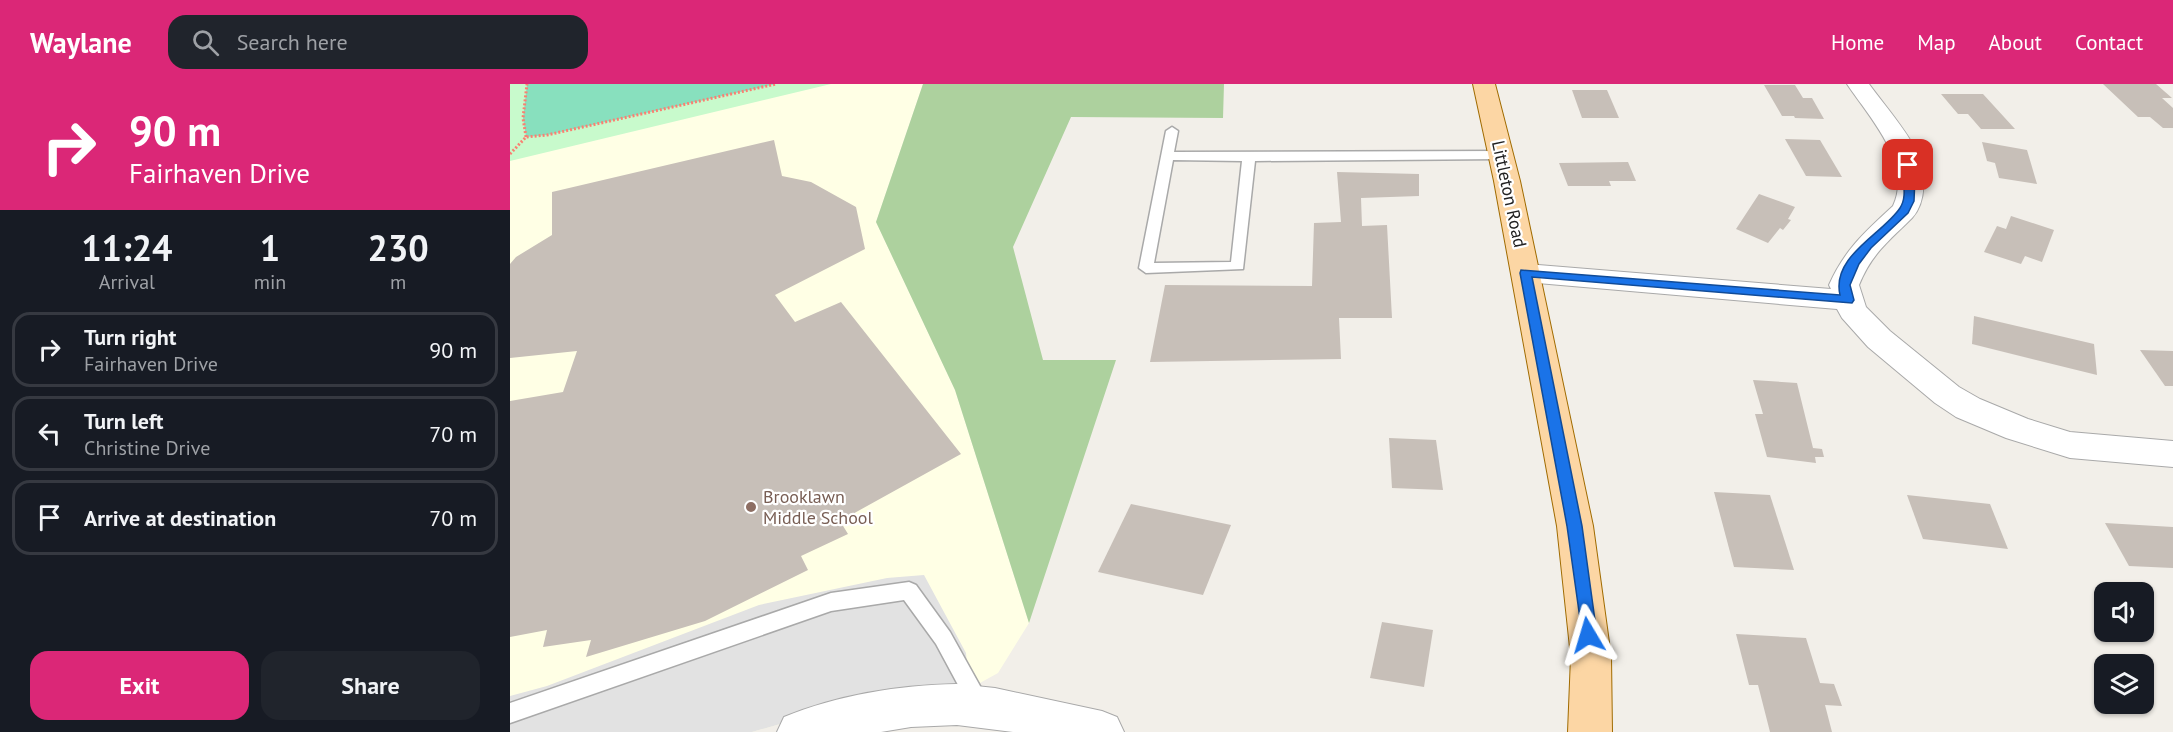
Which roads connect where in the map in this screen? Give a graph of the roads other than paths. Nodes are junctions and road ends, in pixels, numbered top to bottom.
1 (1484, 84) edge
2 (1858, 84) edge
3 (1172, 131) dead end
4 (1501, 154) junction
5 (1168, 156) junction
6 (1249, 157) junction
7 (1526, 273) junction
8 (1847, 300) junction
9 (2173, 454) edge
10 (980, 706) junction
11 (510, 713) edge
12 (799, 732) edge
13 (1101, 732) edge
14 (1590, 732) edge

1 - 4 main road, Littleton Road
2 - 8 street
3 - 5 lane
4 - 6 lane
4 - 7 main road, Littleton Road
5 - 6 lane
5 - 6 lane
7 - 8 street
7 - 14 main road, Littleton Road
8 - 9 street
10 - 11 lane
10 - 12 street
10 - 13 street

